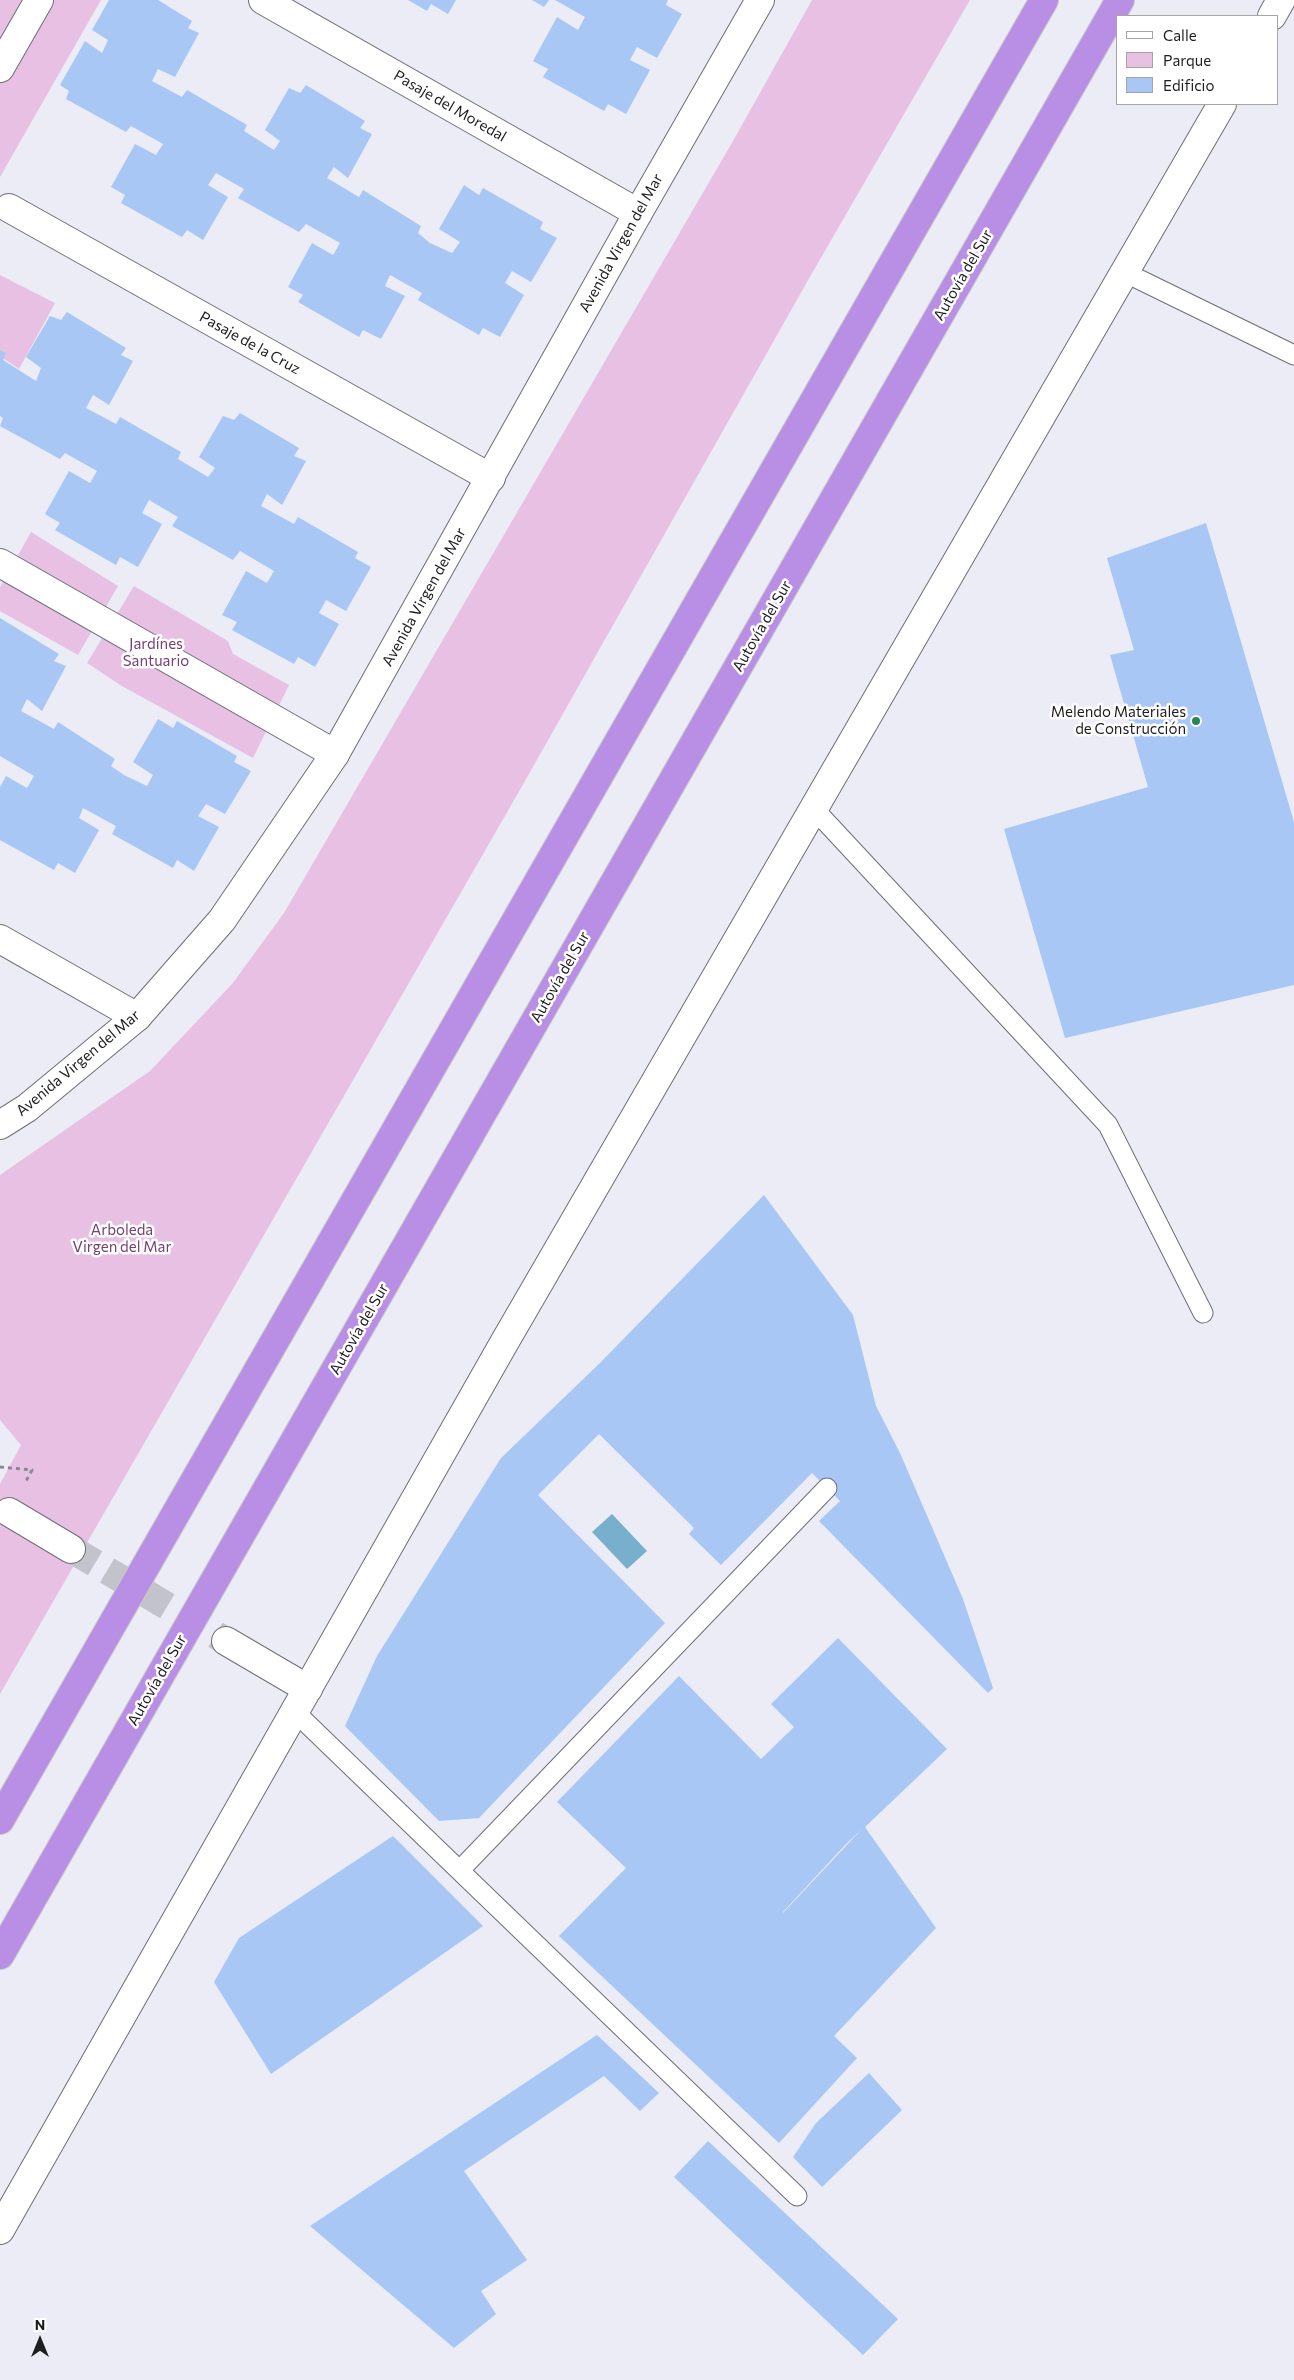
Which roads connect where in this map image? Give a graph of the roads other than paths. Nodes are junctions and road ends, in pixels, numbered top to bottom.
1 (39, 0) edge
2 (263, 0) edge
3 (760, 0) edge
4 (1044, 0) edge
5 (1120, 0) edge
6 (1282, 0) edge
7 (1273, 15) edge
8 (0, 68) edge
9 (1221, 105) edge
10 (8, 208) dead end
11 (638, 213) junction
12 (1126, 273) junction
13 (1294, 355) edge
14 (491, 478) junction
15 (0, 563) edge
16 (335, 754) junction
17 (814, 809) junction
18 (0, 939) edge
19 (137, 1017) junction
20 (0, 1126) edge
21 (1203, 1312) dead end
22 (826, 1488) dead end
23 (8, 1512) dead end
24 (71, 1550) tunnel mouth
25 (226, 1641) tunnel mouth
26 (301, 1700) junction
27 (0, 1820) edge
28 (460, 1870) junction
29 (0, 1954) edge
30 (797, 2196) dead end
31 (0, 2230) edge

1 - 8 street
2 - 11 street, Pasaje del Moredal
3 - 11 street, Avenida Virgen del Mar
4 - 27 highway
5 - 29 highway, Autovía del Sur
6 - 7 street
9 - 12 street
10 - 14 street, Pasaje de la Cruz
11 - 14 street, Avenida Virgen del Mar
12 - 13 lane
12 - 17 street
14 - 16 street, Avenida Virgen del Mar
15 - 16 street
16 - 19 street, Avenida Virgen del Mar
17 - 21 lane
17 - 26 street
18 - 19 street
19 - 20 street, Avenida Virgen del Mar
22 - 28 lane
23 - 24 street
25 - 26 street
26 - 28 lane
26 - 31 street
28 - 30 lane

